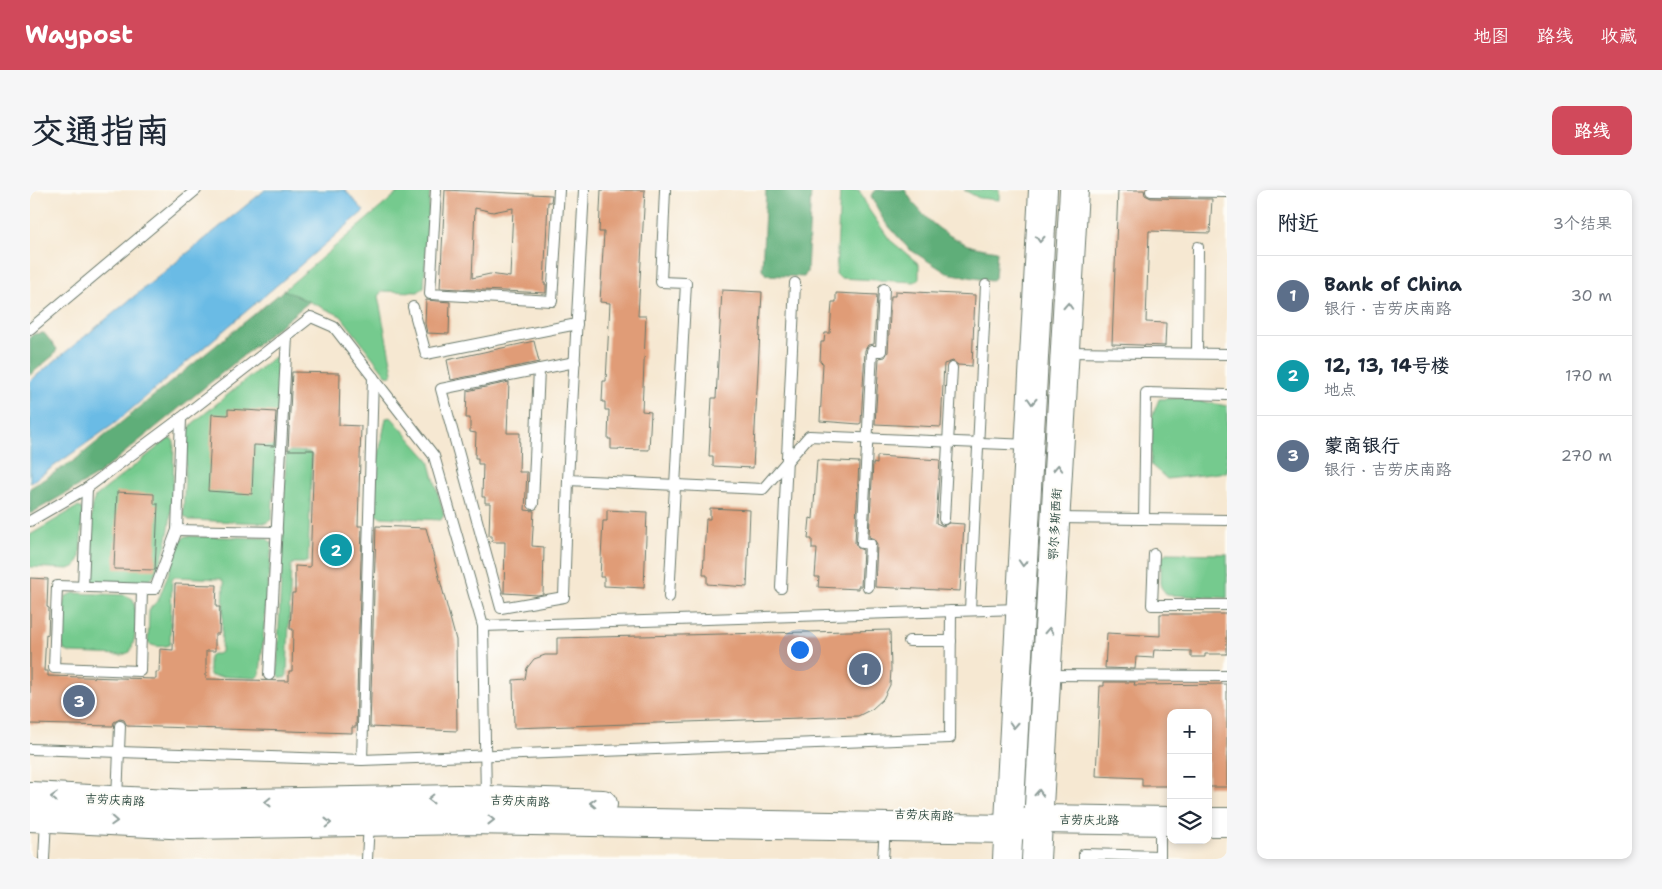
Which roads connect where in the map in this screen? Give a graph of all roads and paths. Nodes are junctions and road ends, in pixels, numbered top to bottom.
1 (196, 190) edge
2 (436, 190) edge
3 (559, 190) edge
4 (584, 190) edge
5 (665, 190) edge
6 (1043, 190) edge
7 (1074, 190) edge
8 (1151, 191) edge
9 (1227, 192) edge
10 (1198, 247) dead end
11 (795, 282) dead end
12 (986, 285) dead end
13 (884, 289) dead end
14 (413, 307) dead end
15 (577, 324) junction
16 (30, 329) edge
17 (287, 336) junction
18 (1065, 352) junction
19 (1197, 353) junction
20 (1227, 354) edge
21 (574, 362) junction
22 (952, 368) dead end
23 (539, 369) junction
24 (373, 377) junction
25 (1227, 395) edge
26 (181, 418) junction
27 (868, 438) junction
28 (948, 442) junction
29 (978, 443) junction
30 (1029, 445) junction
31 (786, 462) junction
32 (568, 480) junction
33 (675, 485) junction
34 (87, 488) junction
35 (533, 504) dead end
36 (944, 518) dead end
37 (1055, 518) junction
38 (1144, 519) junction
39 (1227, 520) edge
40 (30, 521) edge
41 (177, 530) junction
42 (277, 532) junction
43 (1154, 554) dead end
44 (83, 587) junction
45 (868, 587) dead end
46 (780, 588) dead end
47 (142, 589) junction
48 (669, 597) dead end
49 (1227, 605) edge
50 (1021, 609) junction
51 (970, 610) junction
52 (952, 611) junction
53 (483, 626) junction
54 (909, 641) dead end
55 (951, 641) junction
56 (269, 675) dead end
57 (1046, 675) junction
58 (1227, 676) edge
59 (120, 726) dead end
60 (30, 749) edge
61 (119, 752) junction
62 (486, 755) junction
63 (362, 760) junction
64 (30, 796) edge
65 (117, 800) junction
66 (486, 800) junction
67 (38, 817) edge
68 (1038, 819) junction
69 (1165, 821) edge
70 (369, 822) junction
71 (1212, 822) edge
72 (1227, 822) edge
73 (1009, 824) junction
74 (885, 827) junction
75 (44, 859) edge
76 (367, 859) edge
77 (883, 859) edge
78 (1007, 859) edge
79 (1036, 859) edge
80 (1084, 859) edge

1 - 16 lane
2 - 3 lane
4 - 15 lane
5 - 33 lane
6 -> 30 main road
18 -> 7 main road, 鄂尔多斯西街
8 - 9 lane
10 - 19 lane
11 - 31 lane
12 - 29 lane
13 - 27 lane
14 - 15 lane
15 - 21 lane
17 - 24 lane
17 - 26 lane
17 - 42 lane
18 - 19 lane
37 -> 18 main road, 鄂尔多斯西街
19 - 20 lane
21 - 23 lane
21 - 32 lane
22 - 28 lane
23 - 32 lane
23 - 35 lane
24 - 53 lane
24 - 63 lane
25 - 38 lane
26 - 34 lane
26 - 41 lane
27 - 28 lane
27 - 31 lane
27 - 45 lane
28 - 29 lane
28 - 36 lane
29 - 30 lane
29 - 51 lane
30 -> 50 main road
31 - 33 lane
31 - 46 lane
32 - 33 lane
33 - 48 lane
34 - 40 lane
34 - 44 lane
37 - 38 lane
57 -> 37 main road, 鄂尔多斯西街
38 - 39 lane
41 - 42 lane
41 - 47 lane
42 - 56 lane
43 - 49 lane
44 - 47 lane
44 - 47 lane
50 - 51 lane
50 -> 73 main road
51 - 52 lane
52 - 53 lane
52 - 55 lane
53 - 62 lane
54 - 55 lane
55 - 62 lane
57 - 58 lane
68 -> 57 main road, 鄂尔多斯西街
59 - 61 lane
60 - 61 lane
61 - 63 lane
61 - 65 lane
62 - 63 lane
62 - 66 lane
65 -> 64 main road, 吉劳庆南路
66 -> 65 main road, 吉劳庆南路
73 -> 66 main road, 吉劳庆南路
67 -> 70 main road, 吉劳庆南路
67 - 75 lane
68 - 69 main road, 吉劳庆北路
68 - 73 main road, 吉劳庆北路
68 - 79 main road, 鄂尔多斯西街
69 - 80 lane
70 -> 74 main road, 吉劳庆南路
70 - 76 lane
71 - 72 main road
73 - 74 main road, 吉劳庆南路
73 - 78 main road
74 - 77 lane

